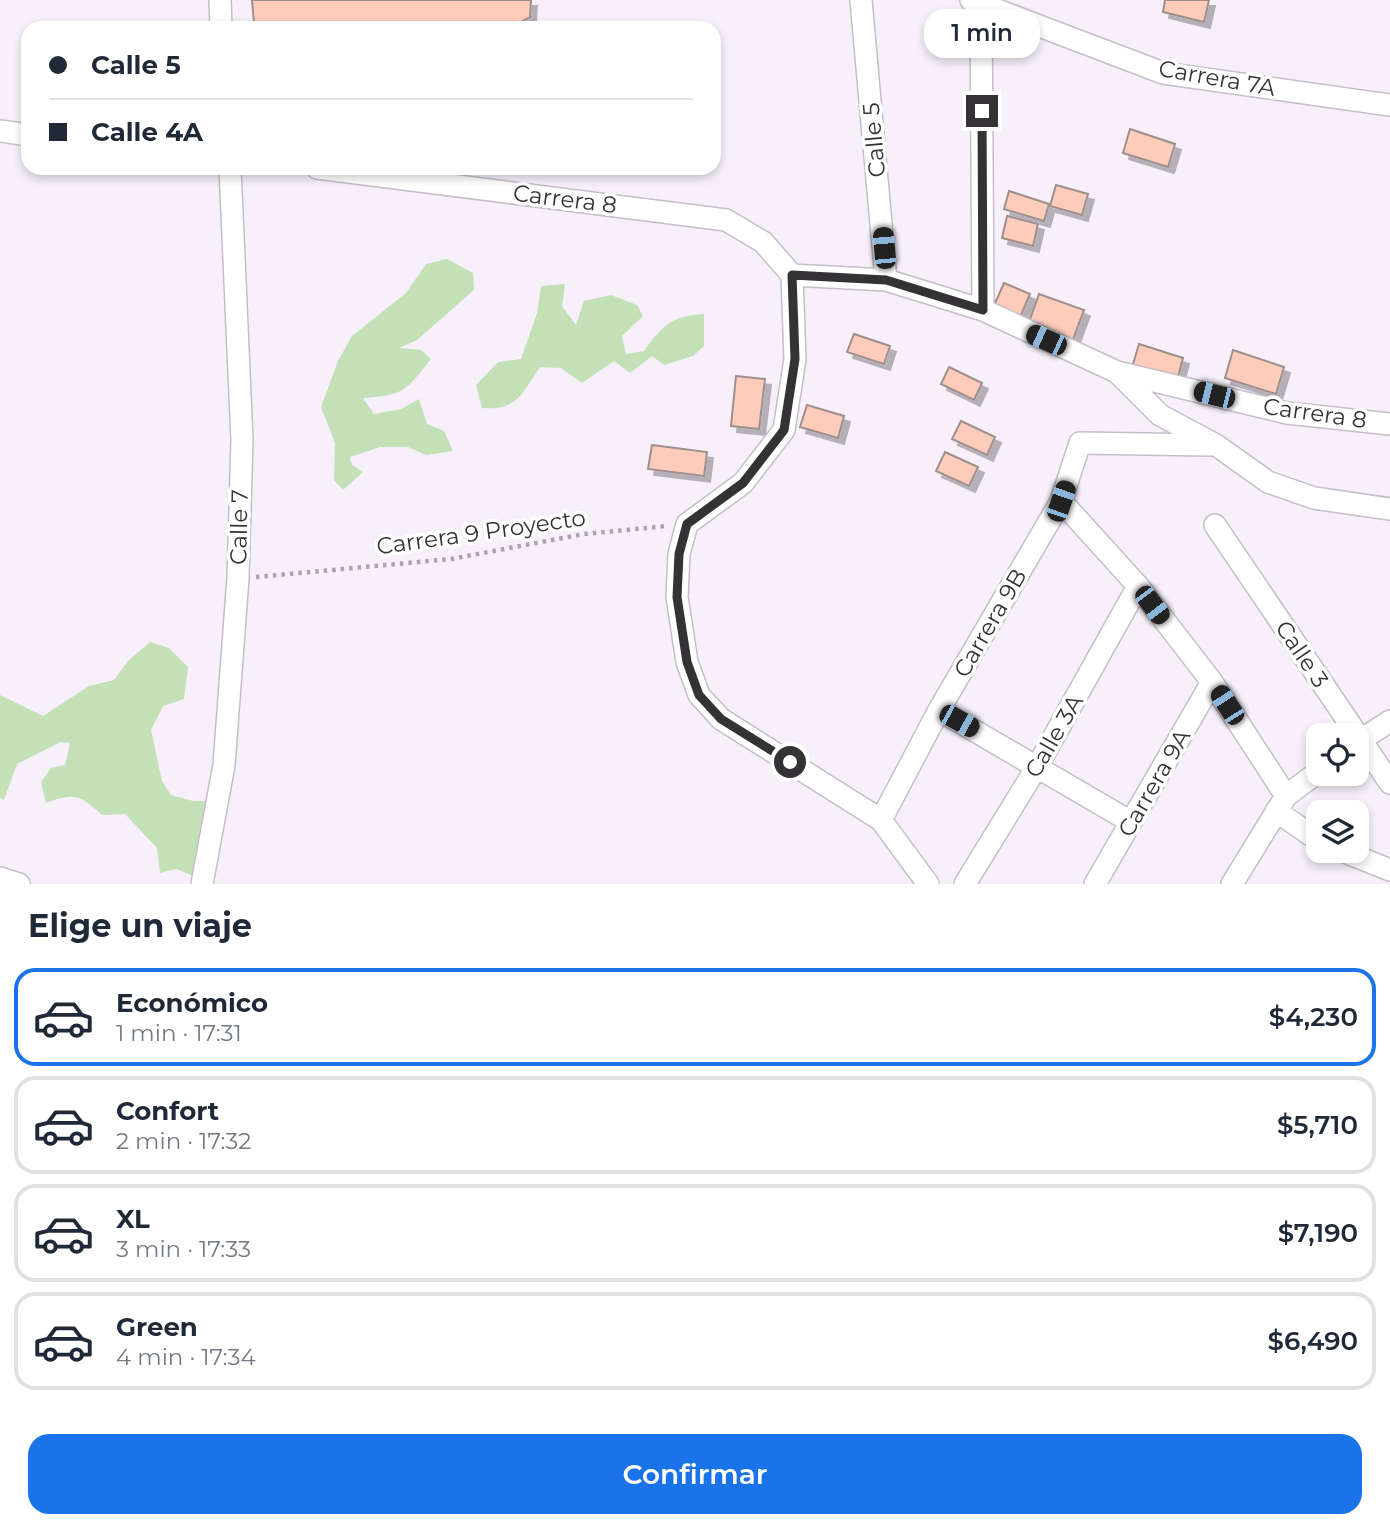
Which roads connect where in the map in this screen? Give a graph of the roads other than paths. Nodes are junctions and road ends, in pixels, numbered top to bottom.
1 (220, 0) edge
2 (861, 0) edge
3 (976, 2) edge
4 (221, 21) edge
5 (1390, 105) edge
6 (0, 131) edge
7 (21, 134) edge
8 (230, 175) edge
9 (372, 175) edge
10 (792, 275) junction
11 (886, 280) junction
12 (983, 310) junction
13 (1117, 372) junction
14 (1390, 424) edge
15 (1216, 445) junction
16 (1061, 501) junction
17 (1390, 509) edge
18 (1215, 525) dead end
19 (1138, 586) junction
20 (1212, 682) junction
21 (939, 710) junction
22 (1390, 721) edge
23 (1345, 723) edge
24 (1369, 735) edge
25 (1369, 756) edge
26 (1038, 765) junction
27 (1306, 782) edge
28 (1390, 783) edge
29 (1281, 804) junction
30 (881, 820) junction
31 (1131, 822) junction
32 (1306, 829) edge
33 (1369, 862) edge
34 (1390, 870) edge
35 (0, 878) edge
36 (974, 881) edge
37 (19, 884) edge
38 (202, 884) edge
39 (928, 884) edge
40 (1095, 884) edge
41 (1232, 884) edge

1 - 4 street
2 - 11 street, Calle 5
3 - 5 street, Carrera 7A
3 - 12 street
6 - 7 street
8 - 38 street, Calle 7
9 - 10 street, Carrera 8
10 - 11 street
10 - 30 street
11 - 12 street
12 - 13 street
13 - 14 street, Carrera 8
13 - 15 street
15 - 16 street, Carrera 9B
15 - 17 street
16 - 19 street
16 - 21 street, Carrera 9B
18 - 23 street, Calle 3
19 - 20 street
19 - 26 street, Calle 3A
20 - 29 street
20 - 31 street, Carrera 9A
21 - 26 street
21 - 30 street, Carrera 9B
22 - 24 street
25 - 28 street, Calle 3
26 - 31 street
26 - 36 street, Calle 3A
27 - 29 street
29 - 32 street
29 - 41 street
30 - 39 street
31 - 40 street, Carrera 9A
33 - 34 street
35 - 37 street

